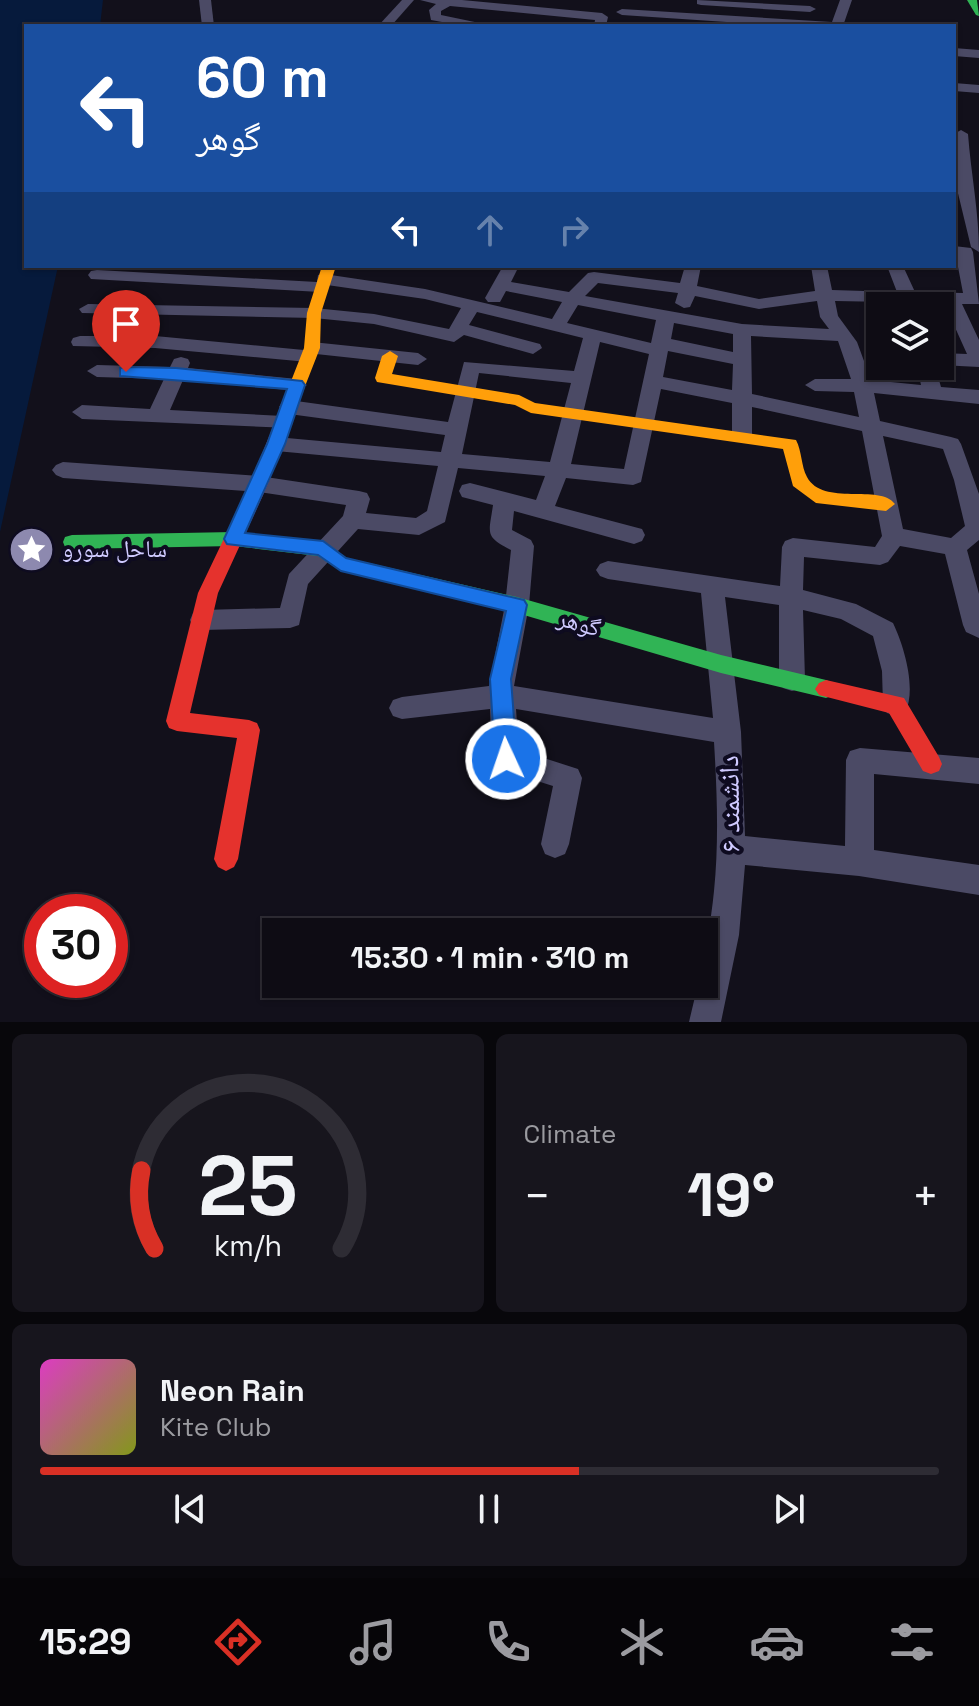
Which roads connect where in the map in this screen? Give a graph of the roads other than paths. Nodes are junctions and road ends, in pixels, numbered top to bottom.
1 (205, 0) edge
2 (408, 0) edge
3 (426, 0) edge
4 (549, 0) edge
5 (846, 0) edge
6 (972, 0) edge
7 (663, 1) edge
8 (732, 1) edge
9 (449, 2) edge
10 (692, 2) dead end
11 (783, 3) edge
12 (622, 6) edge
13 (549, 13) junction
14 (979, 13) edge
15 (665, 15) junction
16 (688, 21) edge
17 (736, 22) edge
18 (441, 23) edge
19 (840, 23) edge
20 (208, 24) edge
21 (386, 24) edge
22 (549, 24) edge
23 (600, 24) edge
24 (784, 24) edge
25 (956, 52) edge
26 (979, 54) edge
27 (956, 87) edge
28 (979, 89) edge
29 (958, 134) edge
30 (979, 135) edge
31 (965, 161) edge
32 (956, 227) edge
33 (974, 229) junction
34 (979, 247) edge
35 (956, 251) edge
36 (268, 268) edge
37 (510, 268) edge
38 (693, 268) edge
39 (819, 268) edge
40 (896, 268) edge
41 (625, 273) edge
42 (97, 275) dead end
43 (324, 277) edge
44 (260, 284) junction
45 (500, 285) junction
46 (688, 289) junction
47 (906, 292) edge
48 (823, 295) junction
49 (866, 297) edge
50 (573, 298) junction
51 (954, 298) edge
52 (976, 299) edge
53 (954, 307) edge
54 (479, 308) junction
55 (88, 309) dead end
56 (204, 313) junction
57 (314, 313) junction
58 (673, 318) junction
59 (395, 323) junction
60 (556, 327) junction
61 (250, 328) junction
62 (459, 328) junction
63 (742, 330) junction
64 (843, 336) junction
65 (592, 337) junction
66 (80, 342) dead end
67 (190, 344) junction
68 (660, 347) junction
69 (533, 348) dead end
70 (310, 352) junction
71 (381, 355) junction
72 (418, 359) dead end
73 (742, 360) junction
74 (954, 360) edge
75 (979, 361) edge
76 (97, 371) dead end
77 (176, 373) junction
78 (582, 378) junction
79 (930, 380) edge
80 (653, 381) junction
81 (297, 385) junction
82 (815, 385) dead end
83 (863, 386) junction
84 (468, 390) junction
85 (933, 392) junction
86 (979, 397) edge
87 (742, 398) junction
88 (82, 412) dead end
89 (573, 414) junction
90 (286, 415) junction
91 (157, 416) junction
92 (644, 423) junction
93 (873, 427) junction
94 (458, 430) junction
95 (742, 437) junction
96 (276, 444) junction
97 (450, 462) junction
98 (559, 469) junction
99 (63, 470) dead end
100 (259, 484) junction
101 (470, 491) dead end
102 (505, 501) junction
103 (886, 504) junction
104 (543, 509) junction
105 (353, 520) junction
106 (978, 527) edge
107 (634, 535) dead end
108 (893, 536) junction
109 (234, 539) junction
110 (72, 542) dead end
111 (955, 547) junction
112 (323, 549) junction
113 (608, 570) dead end
114 (712, 584) junction
115 (791, 597) junction
116 (517, 605) junction
117 (202, 620) junction
118 (979, 628) edge
119 (721, 664) junction
120 (792, 680) junction
121 (503, 696) junction
122 (896, 705) junction
123 (402, 708) dead end
124 (728, 732) junction
125 (931, 764) junction
126 (979, 771) edge
127 (555, 844) dead end
128 (731, 849) junction
129 (226, 859) dead end
130 (859, 862) junction
131 (979, 880) edge
132 (707, 1021) edge

1 - 20 street
2 - 21 street
3 - 9 street
4 - 13 street
5 - 19 street
6 - 14 street
7 - 15 street
8 - 10 street
8 - 11 street
8 - 17 street
9 - 13 street
9 - 18 street
11 - 19 street
11 - 24 street
12 - 15 street
13 - 22 street
13 - 23 street
15 - 16 street
16 - 17 street
17 - 24 street
19 - 24 street
25 - 26 street
27 - 28 street
29 - 30 street
29 - 31 street
31 - 33 street
32 - 33 street
33 - 34 street
35 - 52 street
36 - 44 street
37 - 45 street
38 - 46 street
39 - 48 street
40 - 47 street
41 - 46 street
41 - 50 street
42 - 44 street
43 - 44 street
43 - 54 street
43 - 57 street
44 - 61 street
45 - 50 street
45 - 54 street
46 - 48 street
46 - 58 street
48 - 49 street
48 - 64 street
50 - 58 street
50 - 60 street
51 - 52 street
53 - 75 street
54 - 60 street
54 - 62 street
55 - 56 street
56 - 61 street
56 - 67 street
57 - 59 street
57 - 61 street
57 - 70 street
58 - 63 street
58 - 68 street
59 - 62 street
59 - 71 street
60 - 65 street
61 - 67 street
61 - 70 street
62 - 69 street
63 - 64 street
63 - 73 street
64 - 83 street
65 - 68 street
65 - 78 street
66 - 67 street
67 - 77 street
68 - 73 street
68 - 80 street
70 - 71 street
70 - 81 street
71 - 72 street
71 - 84 street
73 - 87 street
74 - 75 street
76 - 77 street
77 - 81 street
77 - 91 street
78 - 84 street
78 - 89 street
79 - 85 street
80 - 87 street
80 - 92 street
81 - 90 street
82 - 83 street
83 - 85 street
83 - 93 street
84 - 89 street
84 - 94 street
85 - 86 street
87 - 93 street
87 - 95 street
88 - 91 street
89 - 92 street
89 - 98 street
90 - 91 street
90 - 94 street
90 - 96 street
92 - 95 street
92 - 98 street
93 - 103 street
93 - 106 street
94 - 97 street
95 - 103 street
96 - 97 street
96 - 100 street
97 - 98 street
97 - 105 street
98 - 104 street
99 - 100 street
100 - 105 street
100 - 109 street
101 - 102 street
102 - 104 street
102 - 116 street
103 - 108 street
104 - 107 street
105 - 112 street
106 - 111 street
108 - 111 street
108 - 115 street
109 - 110 street, گوهر
109 - 112 street, گوهر
109 - 117 street
111 - 118 street
112 - 116 street, گوهر
112 - 117 street
113 - 114 street
114 - 115 street
114 - 119 street, دانشمند ۶
115 - 120 street
115 - 122 street
116 - 119 street, گوهر
116 - 121 street
117 - 129 street
119 - 120 street, گوهر
119 - 124 street, دانشمند ۶
120 - 122 street, گوهر
121 - 123 street
121 - 124 street
121 - 127 street
122 - 125 street
124 - 128 street, دانشمند ۶
125 - 126 street
125 - 130 street
128 - 130 street
128 - 132 street, دانشمند ۶
130 - 131 street

